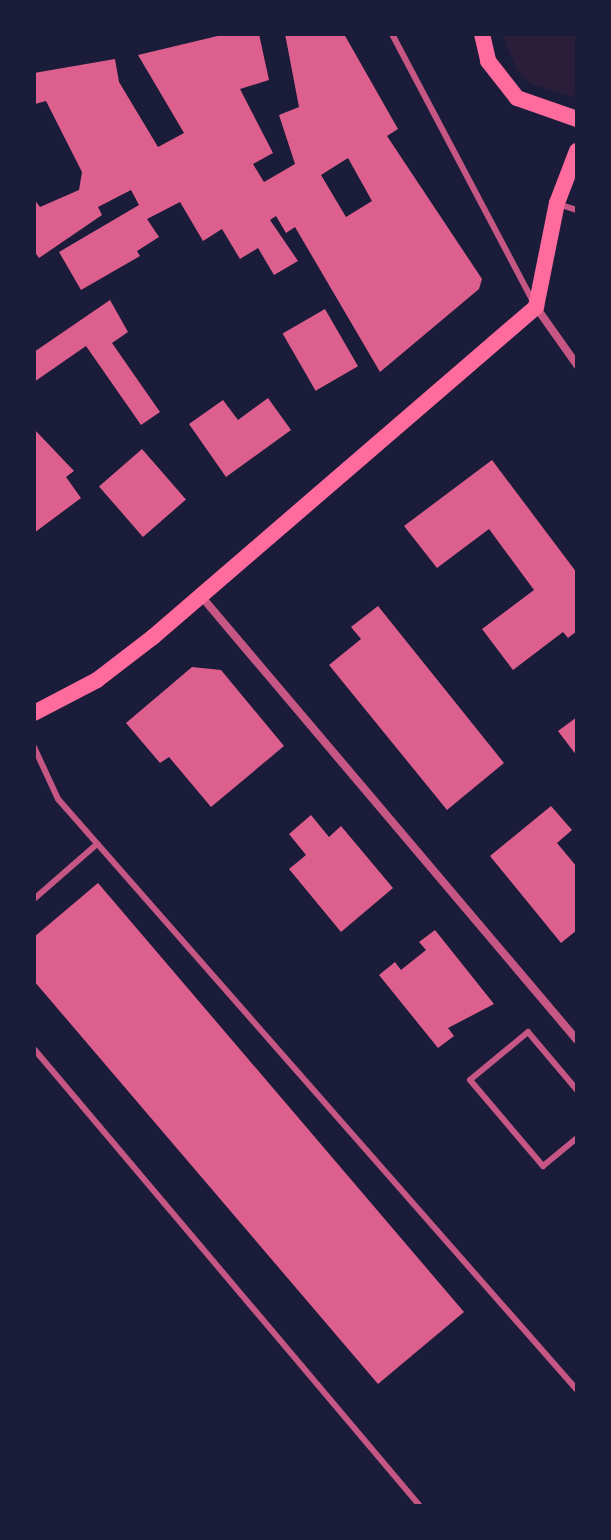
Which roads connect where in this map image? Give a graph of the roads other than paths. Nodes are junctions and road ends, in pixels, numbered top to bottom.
1 (392, 34) edge
2 (482, 34) edge
3 (577, 119) edge
4 (577, 151) edge
5 (557, 203) junction
6 (577, 210) edge
7 (536, 307) junction
8 (577, 365) edge
9 (201, 596) junction
10 (34, 713) edge
11 (34, 747) edge
12 (97, 844) junction
13 (34, 899) edge
14 (577, 1040) edge
15 (34, 1049) edge
16 (577, 1090) edge
17 (577, 1138) edge
18 (577, 1390) edge
19 (420, 1506) edge

1 - 7 lane
2 - 3 main road
4 - 5 main road
5 - 6 lane
5 - 7 main road
7 - 8 street
7 - 9 main road
9 - 10 main road
9 - 14 street
11 - 12 lane
12 - 13 lane
12 - 18 lane
15 - 19 lane
16 - 17 lane

